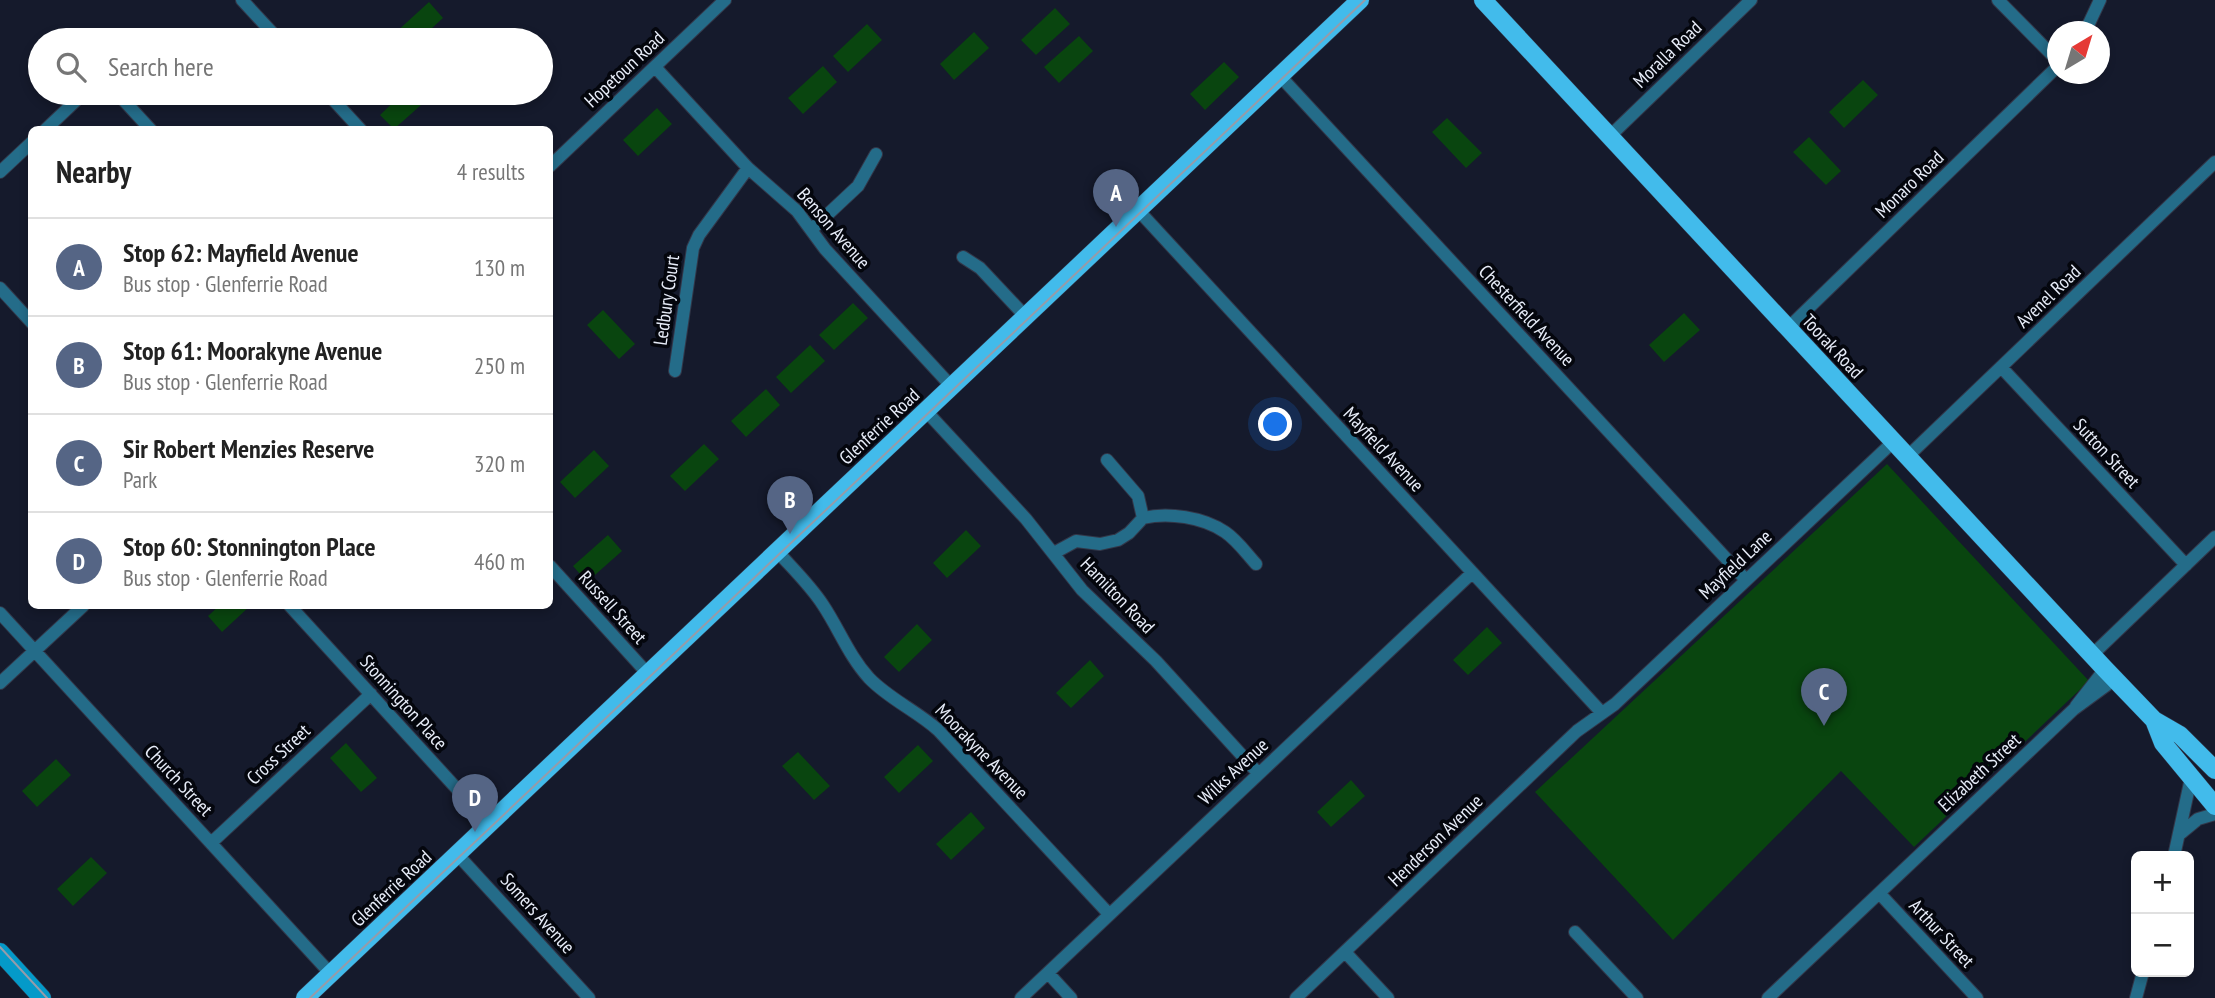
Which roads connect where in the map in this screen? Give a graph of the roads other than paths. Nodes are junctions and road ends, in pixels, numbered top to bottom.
1 (242, 0) edge
2 (725, 0) edge
3 (1360, 0) edge
4 (1483, 0) edge
5 (1751, 0) edge
6 (1998, 0) edge
7 (2100, 0) edge
8 (2090, 21) edge
9 (268, 28) edge
10 (2047, 53) edge
11 (655, 67) junction
12 (2047, 74) edge
13 (1280, 76) junction
14 (71, 105) edge
15 (128, 105) edge
16 (338, 105) edge
17 (49, 126) edge
18 (147, 126) edge
19 (356, 126) edge
20 (1610, 136) junction
21 (28, 146) edge
22 (876, 154) dead end
23 (2215, 162) edge
24 (553, 163) edge
25 (748, 168) junction
26 (0, 172) edge
27 (1138, 210) junction
28 (811, 230) junction
29 (963, 257) dead end
30 (0, 288) edge
31 (1026, 317) junction
32 (28, 319) edge
33 (1788, 328) junction
34 (2001, 367) junction
35 (675, 371) dead end
36 (951, 387) junction
37 (926, 411) junction
38 (1893, 442) junction
39 (1907, 457) junction
40 (1107, 460) dead end
41 (1143, 518) junction
42 (2215, 537) edge
43 (778, 551) junction
44 (1054, 553) junction
45 (1256, 564) dead end
46 (2186, 565) junction
47 (553, 569) edge
48 (1472, 573) junction
49 (1746, 580) junction
50 (80, 609) edge
51 (293, 609) edge
52 (0, 613) edge
53 (34, 651) junction
54 (2092, 655) junction
55 (648, 674) junction
56 (2110, 674) junction
57 (0, 683) edge
58 (371, 694) junction
59 (1602, 713) junction
60 (2154, 720) junction
61 (2207, 756) edge
62 (2215, 770) edge
63 (1258, 773) junction
64 (2191, 778) junction
65 (2215, 806) edge
66 (2215, 814) edge
67 (489, 824) junction
68 (2181, 832) junction
69 (211, 843) junction
70 (2175, 851) edge
71 (457, 853) junction
72 (1882, 897) junction
73 (1109, 914) junction
74 (1575, 932) dead end
75 (0, 952) edge
76 (1345, 952) junction
77 (1048, 972) junction
78 (330, 974) junction
79 (2142, 977) edge
80 (312, 995) edge
81 (42, 998) edge
82 (589, 998) edge
83 (1021, 998) edge
84 (1071, 998) edge
85 (1296, 998) edge
86 (1388, 998) edge
87 (1637, 998) edge
88 (1768, 998) edge
89 (1977, 998) edge
90 (2136, 998) edge

1 - 9 street
2 - 11 street, Hopetoun Road
3 - 13 main road, Glenferrie Road
4 - 20 main road, Toorak Road
5 - 20 street, Moralla Road
6 - 10 street
7 - 8 street
11 - 24 street, Hopetoun Road
11 - 25 street, Benson Avenue
12 - 33 street, Monaro Road
13 - 27 main road, Glenferrie Road
13 - 49 street, Chesterfield Avenue
14 - 17 street
15 - 18 street
16 - 19 street
20 - 33 main road, Toorak Road
21 - 26 street
22 - 28 street
23 - 34 street, Avenel Road
25 - 28 street, Benson Avenue
25 - 35 street, Ledbury Court
27 - 31 main road, Glenferrie Road
27 - 48 street, Mayfield Avenue
28 - 36 street, Benson Avenue
29 - 31 street
30 - 32 street
31 - 36 main road, Glenferrie Road
33 - 38 main road, Toorak Road
34 - 39 street, Avenel Road
34 - 46 street, Sutton Street
36 - 37 main road, Glenferrie Road
37 - 43 main road, Glenferrie Road
37 - 44 street, Hamilton Road
38 - 39 main road, Toorak Road
38 - 49 street, Mayfield Lane
39 - 54 main road, Toorak Road
40 - 41 street
41 - 44 street
41 - 45 street
42 - 46 street
43 - 55 main road, Glenferrie Road
43 - 73 street, Moorakyne Avenue
44 - 63 street, Hamilton Road
46 - 54 street
47 - 55 street, Russell Street
48 - 59 street, Mayfield Avenue
48 - 63 street, Wilks Avenue
49 - 59 street, Mayfield Lane
50 - 53 street
51 - 58 street, Stonnington Place
52 - 53 street, Church Street
53 - 57 street
53 - 69 street, Church Street
54 - 56 main road, Toorak Road
55 - 67 main road, Glenferrie Road
56 - 60 main road, Toorak Road
56 - 72 street, Elizabeth Street
58 - 67 street, Stonnington Place
58 - 69 street, Cross Street
59 - 76 street, Henderson Avenue
60 - 61 main road, Toorak Road
60 - 64 main road, Toorak Road
61 - 62 main road, Toorak Road
63 - 73 street, Wilks Avenue
64 - 65 main road, Toorak Road
64 - 68 street
66 - 68 street
67 - 71 main road, Glenferrie Road
68 - 70 street
69 - 78 street, Church Street
71 - 78 main road, Glenferrie Road
71 - 82 street, Somers Avenue
72 - 88 street, Elizabeth Street
72 - 89 street, Arthur Street
73 - 77 street, Wilks Avenue
74 - 87 street
75 - 81 main road
76 - 85 street, Henderson Avenue
76 - 86 street
77 - 83 street, Wilks Avenue
77 - 84 street
78 - 80 main road, Glenferrie Road
79 - 90 street

